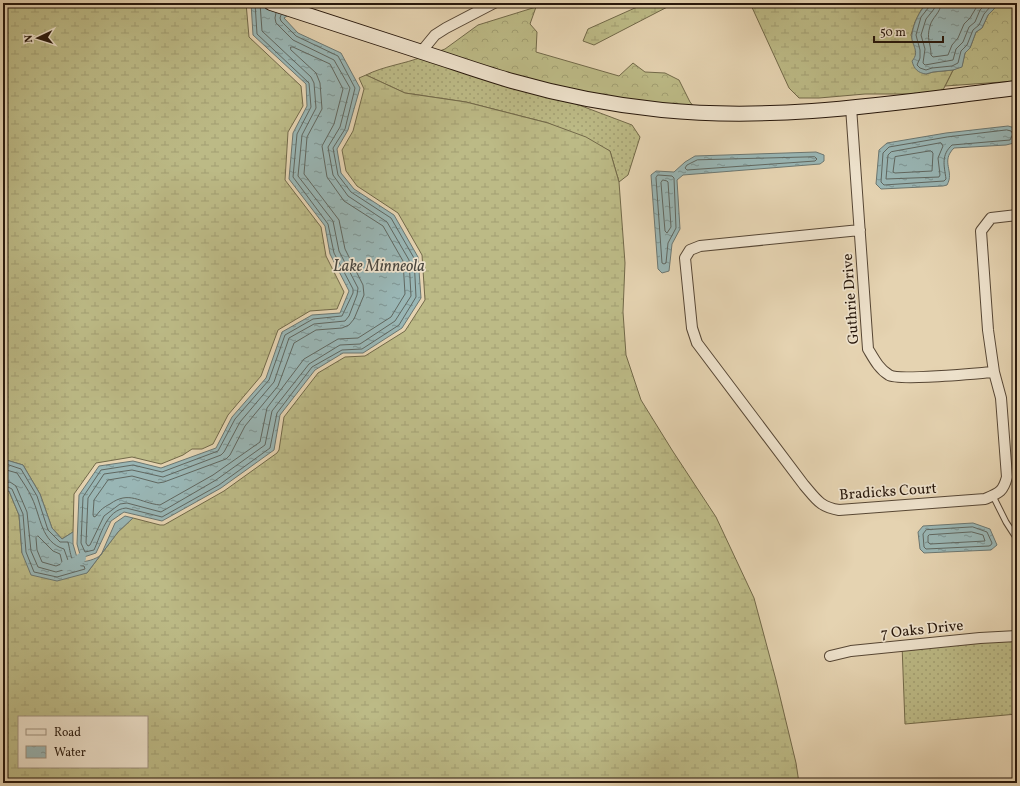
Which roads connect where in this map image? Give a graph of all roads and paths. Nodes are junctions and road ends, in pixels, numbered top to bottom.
1 (271, 3) edge
2 (494, 3) edge
3 (421, 52) junction
4 (1017, 88) edge
5 (851, 107) junction
6 (1017, 215) edge
7 (860, 230) junction
8 (994, 372) junction
9 (993, 496) junction
10 (1017, 539) edge
11 (1017, 636) edge
12 (830, 656) dead end

1 - 3 main road
2 - 3 street
3 - 5 main road
4 - 5 main road
5 - 7 street, Guthrie Drive
6 - 8 street
7 - 8 street, Guthrie Drive
7 - 9 street, Bradicks Court
8 - 9 street
9 - 10 lane
11 - 12 street, 7 Oaks Drive

